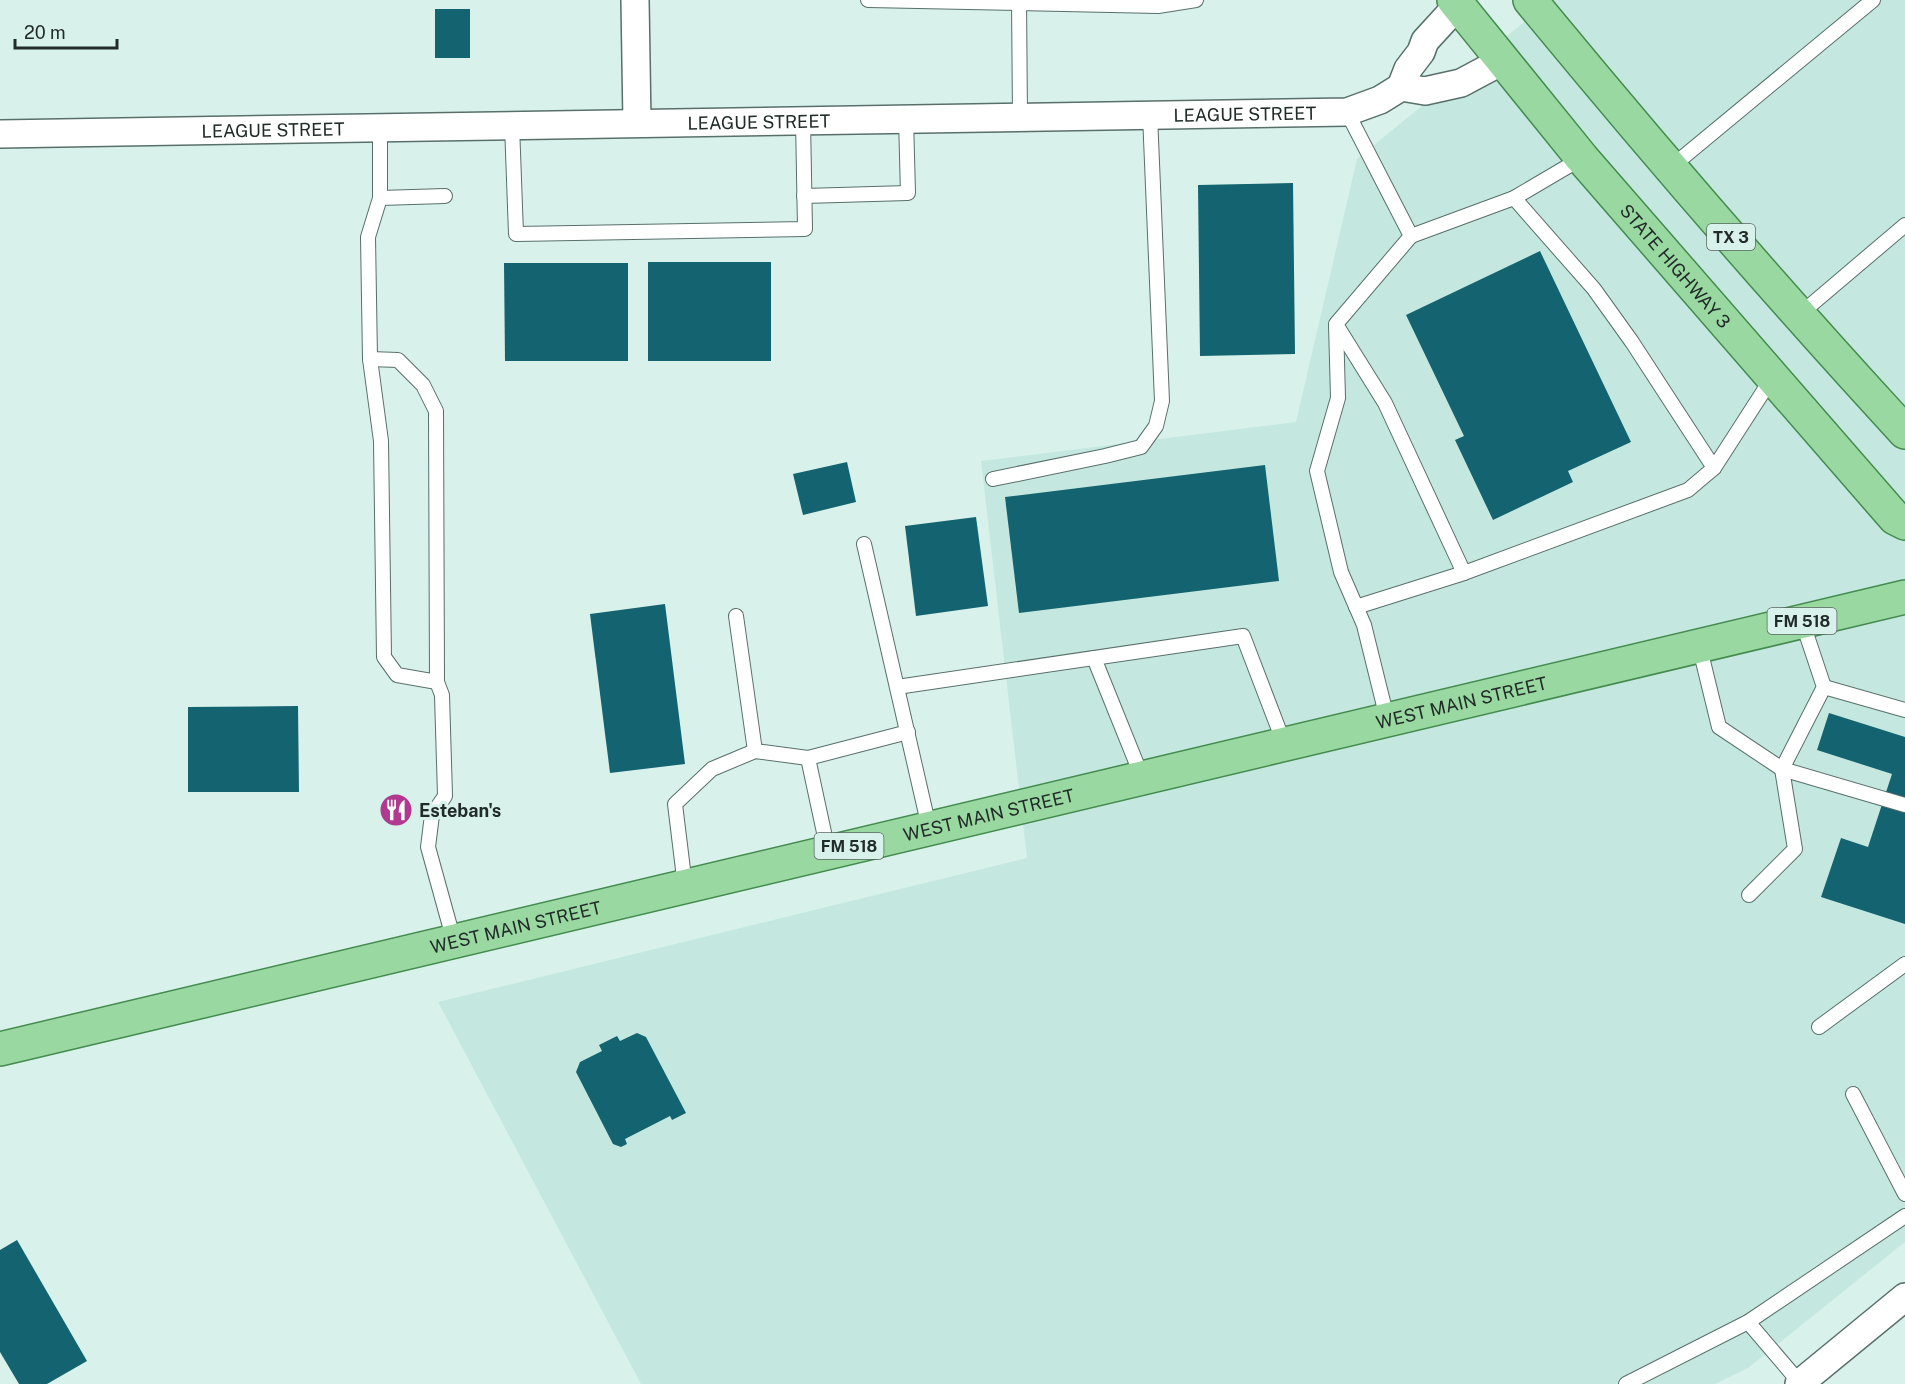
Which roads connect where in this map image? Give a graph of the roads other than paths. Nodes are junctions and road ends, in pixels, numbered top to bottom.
1 (635, 0) edge
2 (868, 0) edge
3 (1196, 0) edge
4 (1873, 0) edge
5 (1020, 2) edge
6 (1456, 2) edge
7 (1542, 5) edge
8 (1504, 60) junction
9 (1401, 87) junction
10 (1347, 112) junction
11 (1150, 115) junction
12 (1020, 117) junction
13 (906, 119) junction
14 (803, 120) junction
15 (637, 123) junction
16 (512, 125) junction
17 (380, 127) junction
18 (0, 134) edge
19 (1582, 158) junction
20 (1670, 168) junction
21 (445, 196) dead end
22 (804, 196) junction
23 (380, 198) junction
24 (1514, 198) junction
25 (1905, 225) edge
26 (1411, 236) junction
27 (1799, 315) junction
28 (1336, 324) junction
29 (370, 359) junction
30 (1772, 377) junction
31 (1903, 424) edge
32 (1714, 468) junction
33 (993, 479) dead end
34 (1905, 524) edge
35 (864, 544) dead end
36 (1464, 573) junction
37 (1905, 597) edge
38 (1356, 607) junction
39 (736, 616) dead end
40 (1802, 621) junction
41 (1699, 644) junction
42 (1094, 658) junction
43 (436, 682) junction
44 (897, 687) junction
45 (1824, 687) junction
46 (1905, 710) edge
47 (1387, 718) junction
48 (908, 732) junction
49 (1284, 743) junction
50 (755, 751) junction
51 (808, 758) junction
52 (1782, 769) junction
53 (1142, 777) junction
54 (1905, 804) edge
55 (929, 827) junction
56 (828, 851) junction
57 (685, 886) junction
58 (1749, 895) dead end
59 (454, 941) junction
60 (1905, 964) edge
61 (1819, 1027) dead end
62 (0, 1049) edge
63 (1853, 1094) dead end
64 (1905, 1194) edge
65 (1905, 1216) edge
66 (1905, 1298) edge
67 (1748, 1322) junction
68 (1626, 1384) edge
69 (1799, 1384) edge

1 - 15 street
2 - 5 lane
3 - 5 lane
4 - 20 lane
5 - 12 lane
6 - 8 main road, STATE HIGHWAY 3
6 - 9 street
7 - 20 main road, TX 3
8 - 9 street
8 - 19 main road, STATE HIGHWAY 3
9 - 10 street, LEAGUE STREET
10 - 11 street, LEAGUE STREET
10 - 26 lane
11 - 12 street, LEAGUE STREET
11 - 33 lane
12 - 13 street, LEAGUE STREET
13 - 14 street, LEAGUE STREET
13 - 22 lane
14 - 15 street, LEAGUE STREET
14 - 22 lane
15 - 16 street, LEAGUE STREET
16 - 17 street, LEAGUE STREET
16 - 22 lane
17 - 18 street, LEAGUE STREET
17 - 23 lane
19 - 24 lane
19 - 30 main road, STATE HIGHWAY 3
20 - 27 main road, TX 3
21 - 23 lane
23 - 29 lane
24 - 26 lane
24 - 32 lane
25 - 27 lane
26 - 28 lane
27 - 31 main road, TX 3
28 - 36 lane
28 - 38 lane
29 - 43 lane
29 - 43 lane
30 - 32 lane
30 - 34 main road, STATE HIGHWAY 3
32 - 36 lane
35 - 44 lane
36 - 38 lane
37 - 40 main road, WEST MAIN STREET / FM 518
38 - 47 lane
39 - 50 lane
40 - 41 main road, WEST MAIN STREET / FM 518
40 - 45 lane
41 - 47 main road, WEST MAIN STREET / FM 518
41 - 52 lane
42 - 44 lane
42 - 49 lane
42 - 53 lane
43 - 59 lane
44 - 48 lane
45 - 46 lane
45 - 52 lane
47 - 49 main road, WEST MAIN STREET / FM 518
48 - 51 lane
48 - 55 lane
49 - 53 main road, WEST MAIN STREET / FM 518
50 - 51 lane
50 - 57 lane
51 - 56 lane
52 - 54 lane
52 - 58 lane
53 - 55 main road, WEST MAIN STREET / FM 518
55 - 56 main road, WEST MAIN STREET / FM 518
56 - 57 main road, WEST MAIN STREET / FM 518
57 - 59 main road, WEST MAIN STREET / FM 518
59 - 62 main road, WEST MAIN STREET / FM 518
60 - 61 lane
63 - 64 lane
65 - 67 lane
66 - 69 street
67 - 68 lane
67 - 69 lane

